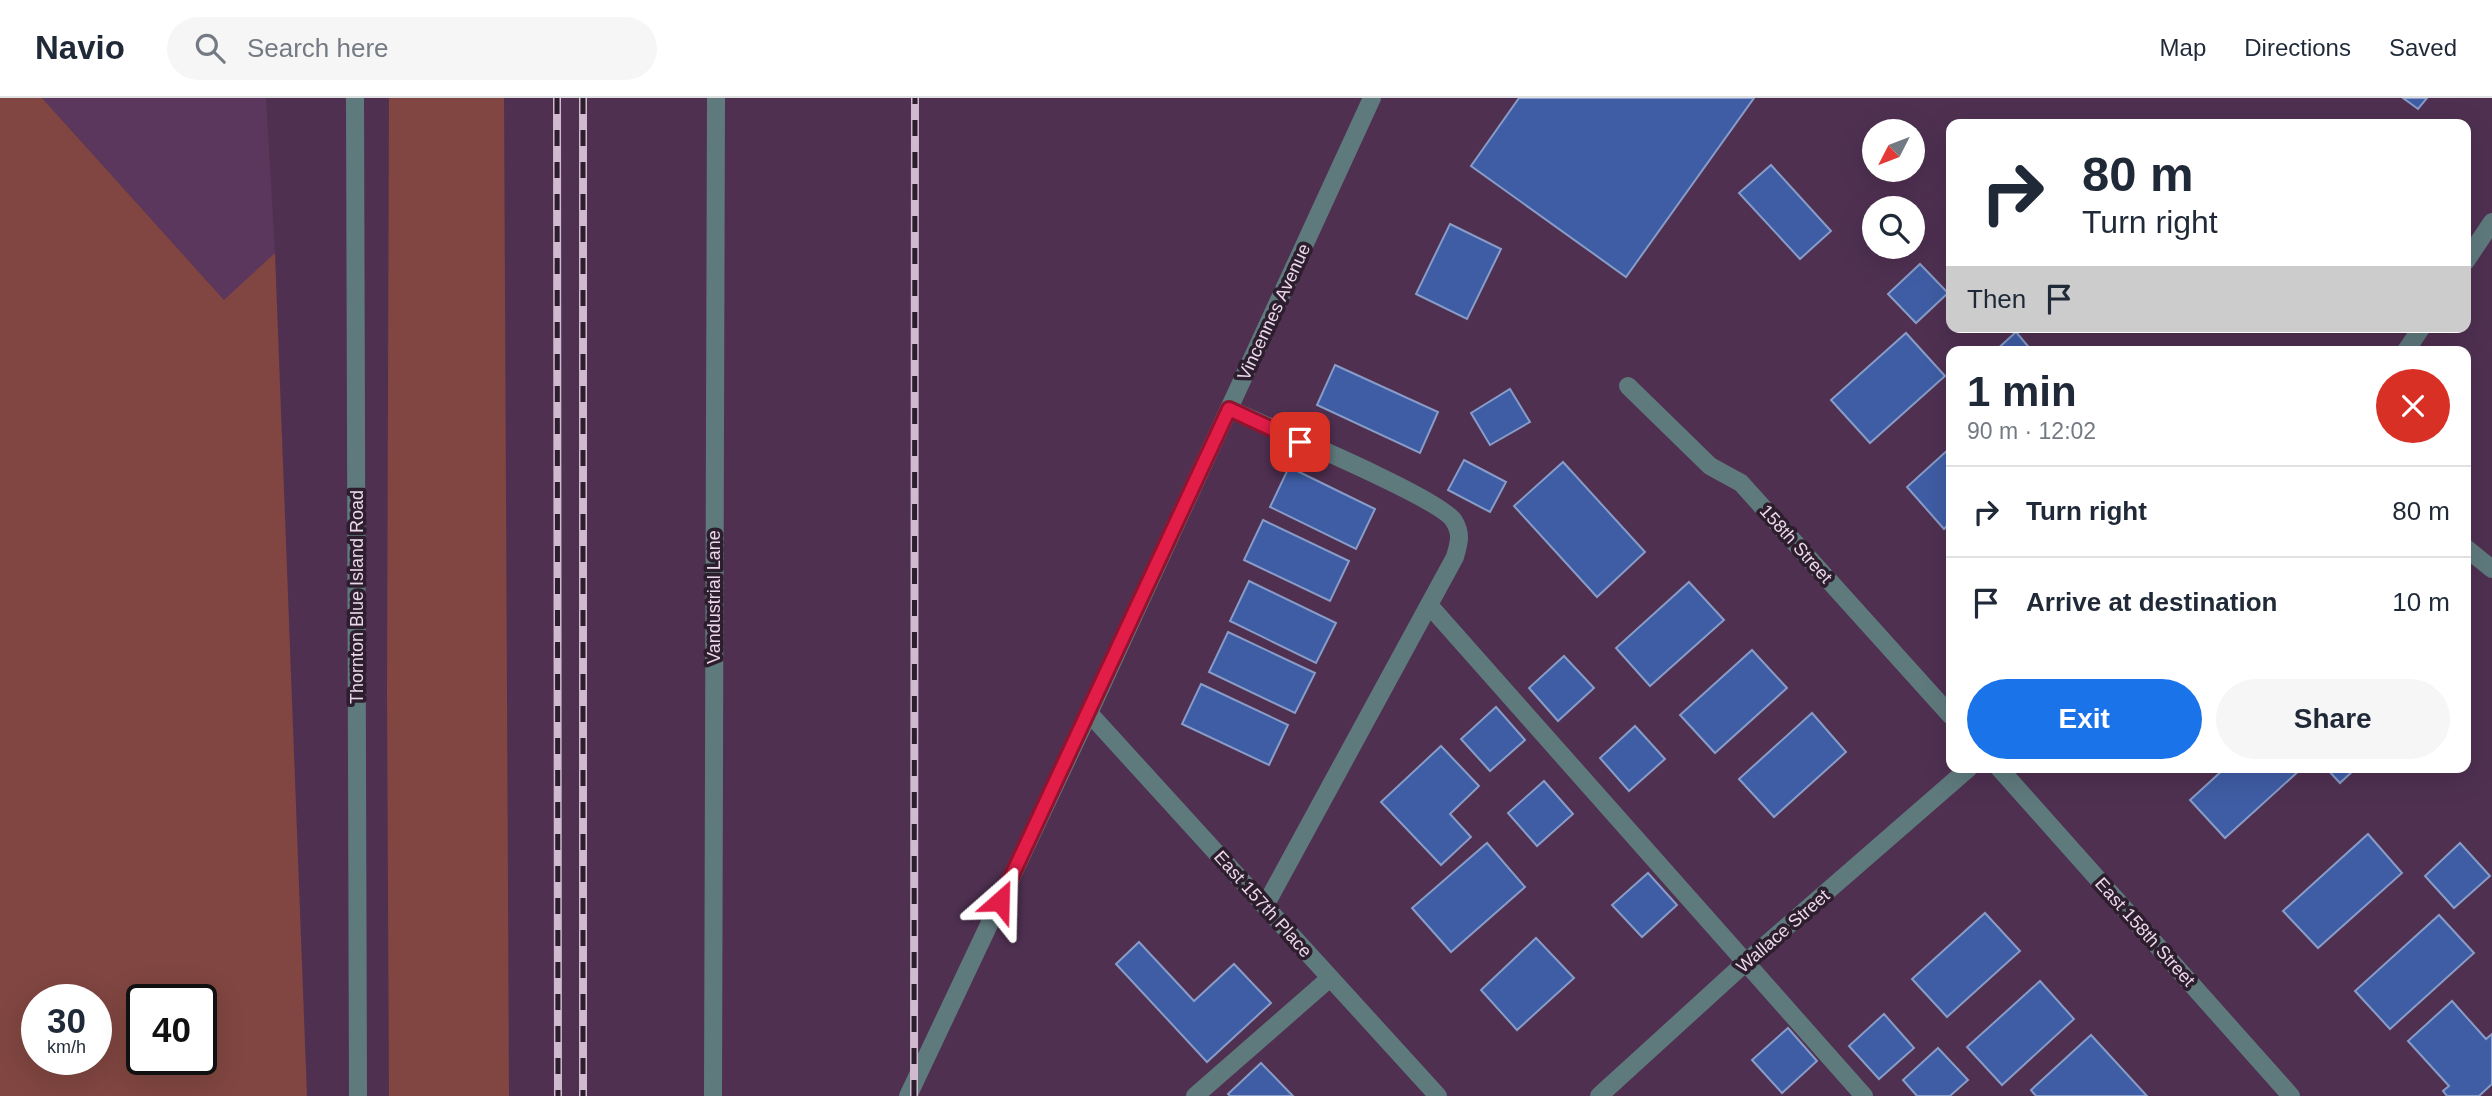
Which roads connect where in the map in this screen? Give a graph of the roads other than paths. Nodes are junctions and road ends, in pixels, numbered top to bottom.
1 (355, 98) edge
2 (716, 98) edge
3 (1372, 98) edge
4 (2492, 222) edge
5 (2471, 254) edge
6 (1628, 386) dead end
7 (1229, 409) junction
8 (2471, 552) edge
9 (2492, 569) edge
10 (1429, 605) junction
11 (1946, 710) edge
12 (1089, 713) junction
13 (1963, 773) edge
14 (2003, 773) edge
15 (1265, 906) junction
16 (1746, 962) junction
17 (1330, 978) junction
18 (358, 1096) edge
19 (713, 1096) edge
20 (908, 1096) edge
21 (1195, 1096) edge
22 (1438, 1096) edge
23 (1599, 1096) edge
24 (1864, 1096) edge
25 (2291, 1096) edge

1 - 18 street, Thornton Blue Island Road
2 - 19 street, Vandustrial Lane
3 - 7 street, Vincennes Avenue
4 - 5 street
6 - 11 street, 158th Street
7 - 10 street
7 - 12 street, Vincennes Avenue
8 - 9 street
10 - 15 street
10 - 16 street
12 - 15 street, East 157th Place
12 - 20 street, Vincennes Avenue
13 - 16 street, Wallace Street
14 - 25 street, East 158th Street
15 - 17 street, East 157th Place
16 - 23 street, Wallace Street
16 - 24 street
17 - 21 street
17 - 22 street, East 157th Place

